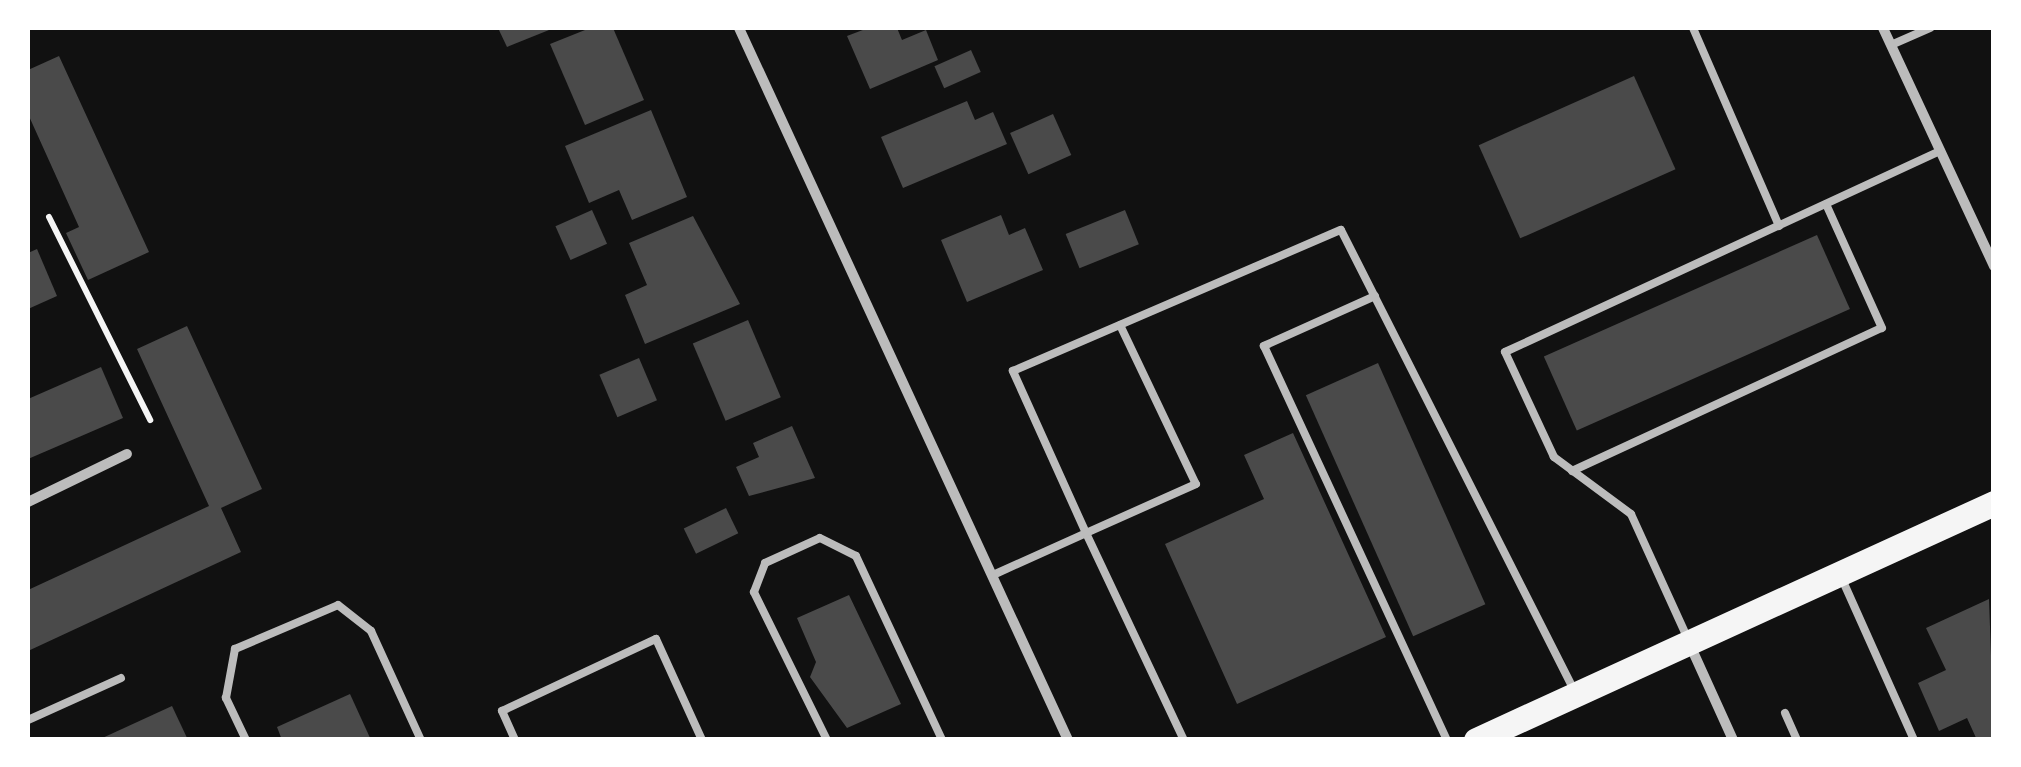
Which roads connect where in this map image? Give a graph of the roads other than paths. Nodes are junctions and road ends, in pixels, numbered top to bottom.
1 (738, 28) edge
2 (1693, 28) edge
3 (1884, 28) edge
4 (1930, 28) edge
5 (1892, 45) junction
6 (1941, 152) junction
7 (1826, 204) junction
8 (1779, 226) junction
9 (1994, 266) edge
10 (1375, 296) junction
11 (1120, 325) junction
12 (127, 454) dead end
13 (1572, 471) junction
14 (28, 502) edge
15 (1994, 503) edge
16 (1086, 534) junction
17 (1839, 573) junction
18 (993, 575) junction
19 (1688, 641) junction
20 (121, 678) dead end
21 (1576, 694) junction
22 (1786, 713) dead end
23 (28, 720) edge
24 (246, 740) edge
25 (421, 740) edge
26 (516, 740) edge
27 (702, 740) edge
28 (827, 740) edge
29 (942, 740) edge
30 (1068, 740) edge
31 (1184, 740) edge
32 (1448, 740) edge
33 (1476, 740) edge
34 (1733, 740) edge
35 (1797, 740) edge
36 (1914, 740) edge

1 - 18 street
2 - 8 lane
3 - 5 street
4 - 5 lane
5 - 6 street
6 - 7 lane
6 - 9 street
7 - 8 lane
7 - 13 lane
8 - 13 lane
10 - 11 lane
10 - 21 lane
10 - 32 lane
11 - 16 lane
11 - 16 lane
12 - 14 street
13 - 19 lane
15 - 17 main road
16 - 18 lane
16 - 31 lane
17 - 19 main road
17 - 36 lane
18 - 30 street
19 - 21 main road
19 - 34 street
20 - 23 lane
21 - 33 main road
22 - 35 lane
24 - 25 lane
26 - 27 lane
28 - 29 lane

